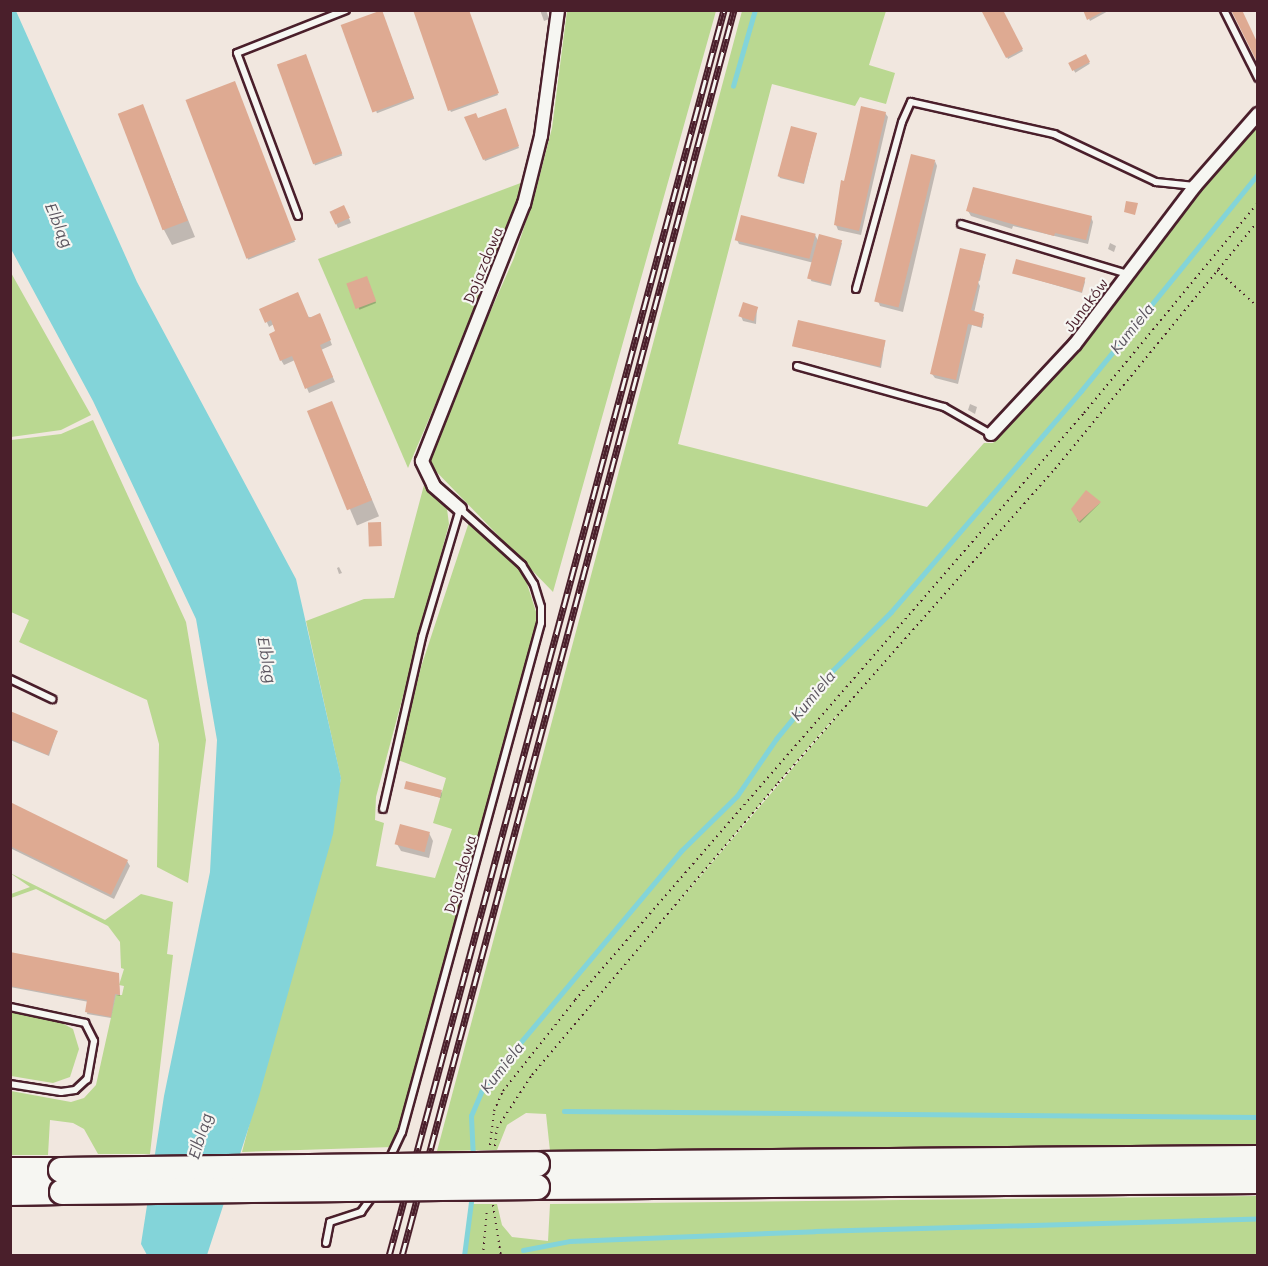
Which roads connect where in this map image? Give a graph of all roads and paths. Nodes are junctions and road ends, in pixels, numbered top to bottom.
1 (346, 10) edge
2 (558, 10) edge
3 (1224, 10) edge
4 (1257, 78) edge
5 (1257, 114) edge
6 (1195, 186) junction
7 (1257, 203) edge
8 (297, 216) dead end
9 (1257, 221) edge
10 (962, 224) dead end
11 (1217, 270) junction
12 (1128, 274) junction
13 (856, 289) dead end
14 (1257, 307) edge
15 (797, 366) dead end
16 (991, 434) joint
17 (460, 509) junction
18 (10, 679) edge
19 (52, 699) dead end
20 (383, 809) dead end
21 (10, 1007) edge
22 (10, 1083) edge
23 (497, 1128) dead end
24 (489, 1150) dead end
25 (1257, 1158) edge
26 (10, 1170) edge
27 (537, 1176) junction
28 (61, 1181) junction
29 (1257, 1181) edge
30 (10, 1193) edge
31 (488, 1197) dead end
32 (326, 1243) dead end
33 (483, 1256) edge

1 - 8 lane
2 - 17 street, Dojazdowa
3 - 4 lane
5 - 6 street, Junaków
6 - 12 street, Junaków
6 - 13 lane
7 - 24 path
9 - 11 path
10 - 12 lane
11 - 14 path
11 - 23 path
12 - 16 street, Junaków
15 - 16 lane
17 - 20 lane
17 - 32 lane, Dojazdowa
18 - 19 lane
21 - 22 lane
25 - 27 highway
26 - 28 highway
27 - 28 highway, bridge
27 - 29 highway
28 - 30 highway
31 - 33 path

